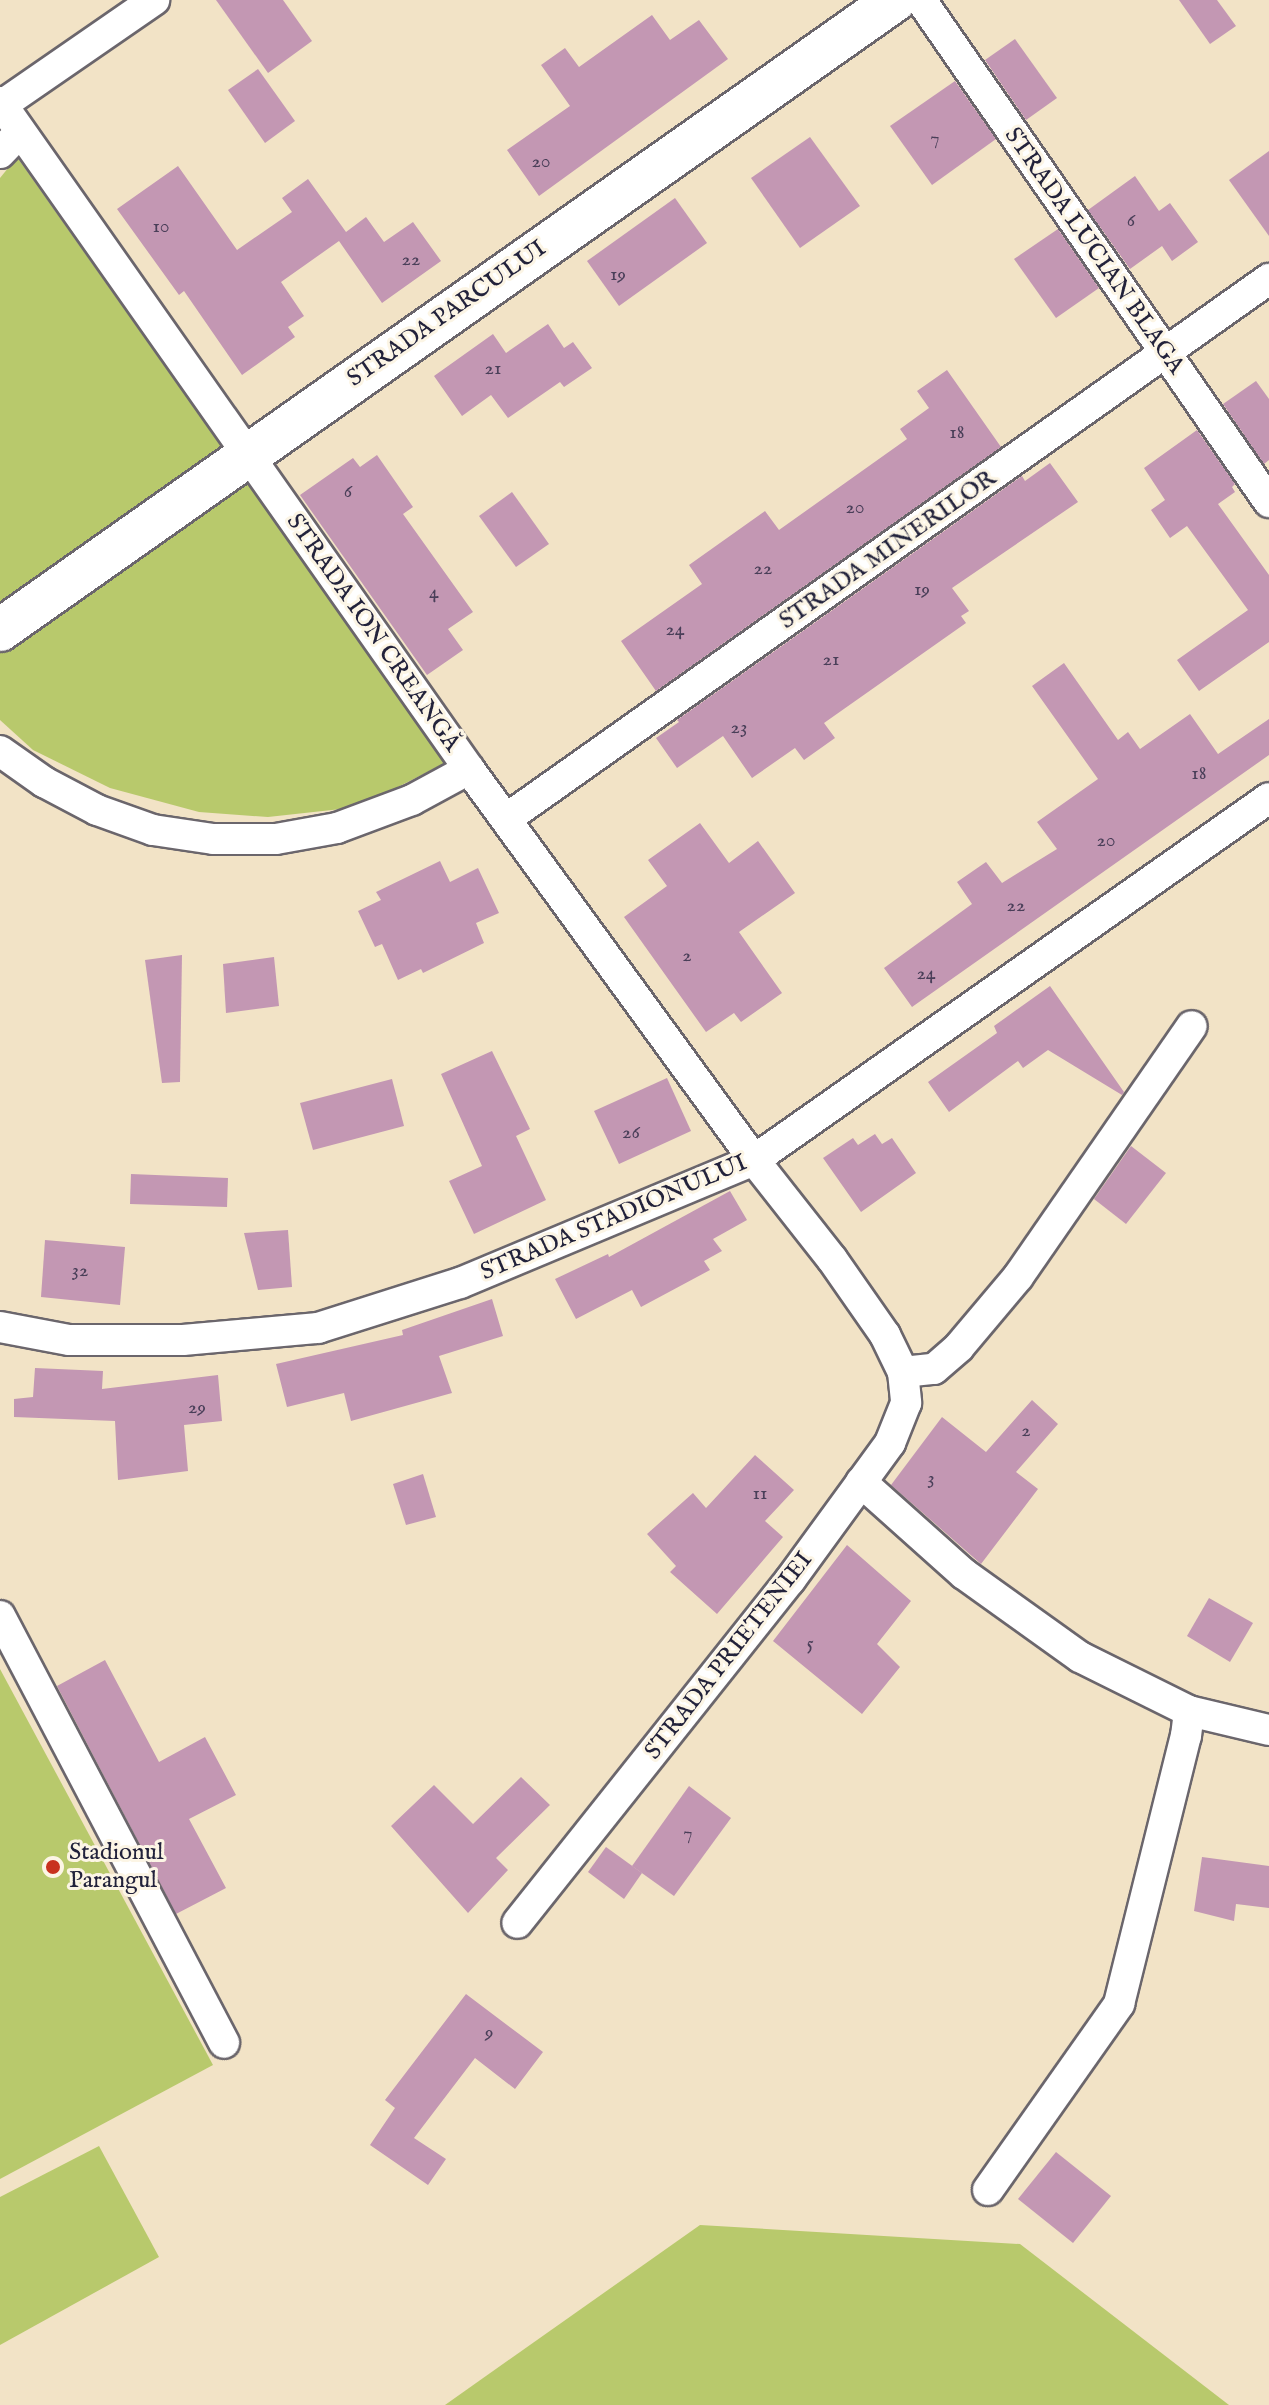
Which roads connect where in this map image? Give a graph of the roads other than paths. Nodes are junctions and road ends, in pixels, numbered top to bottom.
1 (154, 0) edge
2 (895, 0) edge
3 (921, 0) edge
4 (1, 103) edge
5 (10, 142) edge
6 (1269, 279) edge
7 (1164, 352) junction
8 (248, 455) junction
9 (1269, 502) edge
10 (0, 630) edge
11 (0, 751) edge
12 (469, 769) junction
13 (1269, 798) edge
14 (506, 819) junction
15 (1192, 1026) dead end
16 (754, 1160) junction
17 (0, 1327) edge
18 (903, 1372) junction
19 (861, 1482) junction
20 (0, 1616) edge
21 (1189, 1711) junction
22 (1269, 1730) edge
23 (517, 1923) dead end
24 (224, 2043) dead end
25 (988, 2190) dead end

1 - 4 street
2 - 8 main road, STRADA PARCULUI
3 - 7 street, STRADA LUCIAN BLAGA
4 - 5 street, STRADA ION CREANGĂ
5 - 8 street, STRADA ION CREANGĂ
6 - 7 street, STRADA MINERILOR
7 - 9 street, STRADA LUCIAN BLAGA
7 - 14 street, STRADA MINERILOR
8 - 10 main road, STRADA PARCULUI
8 - 12 street, STRADA ION CREANGĂ
11 - 12 street
12 - 14 street, STRADA ION CREANGĂ
13 - 16 street, STRADA STADIONULUI
14 - 16 street, STRADA ION CREANGĂ
15 - 18 street
16 - 17 street, STRADA STADIONULUI
16 - 18 street, STRADA PRIETENIEI
18 - 19 street, STRADA PRIETENIEI
19 - 21 street
19 - 23 street, STRADA PRIETENIEI
20 - 24 street
21 - 22 street
21 - 25 street

